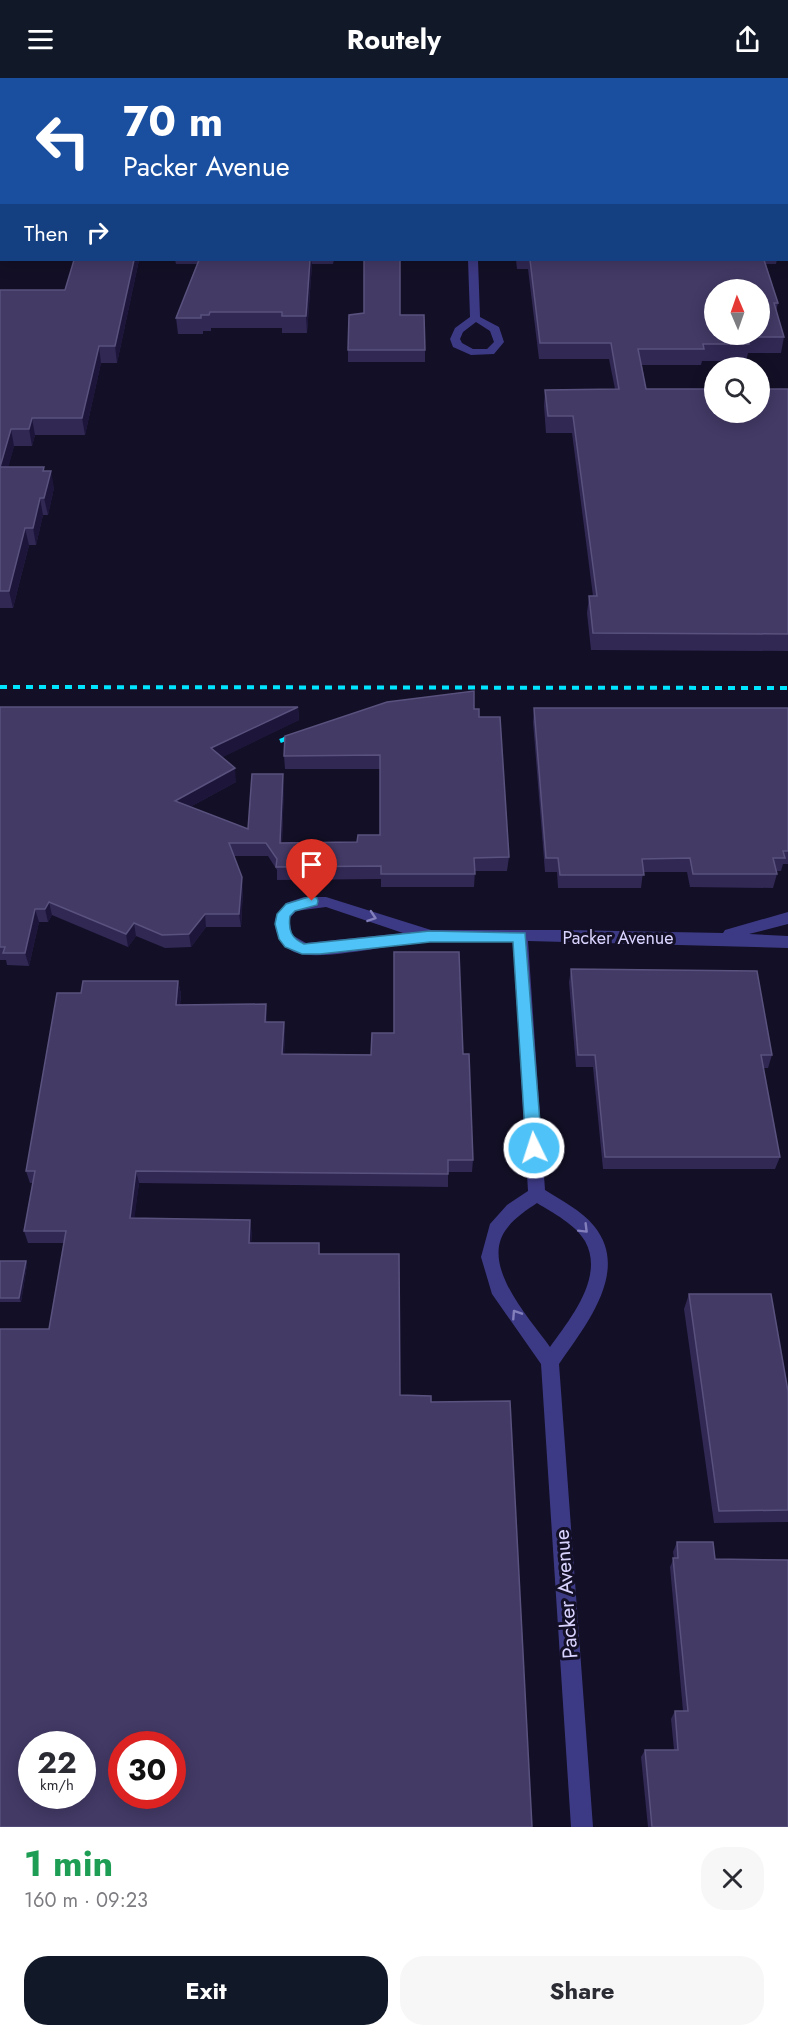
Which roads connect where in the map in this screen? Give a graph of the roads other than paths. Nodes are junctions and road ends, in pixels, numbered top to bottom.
1 (473, 261) edge
2 (475, 318) dead end
3 (788, 918) edge
4 (430, 936) junction
5 (520, 937) junction
6 (716, 938) junction
7 (788, 942) edge
8 (537, 1194) junction
9 (550, 1362) junction
10 (582, 1827) edge

1 - 2 street
3 - 6 street, Packer Avenue
4 -> 4 street, Packer Avenue
4 - 5 street, Packer Avenue
5 - 6 street, Packer Avenue
5 - 8 street
6 - 7 street, Packer Avenue
9 -> 8 street
8 -> 9 street
9 - 10 street, Packer Avenue

